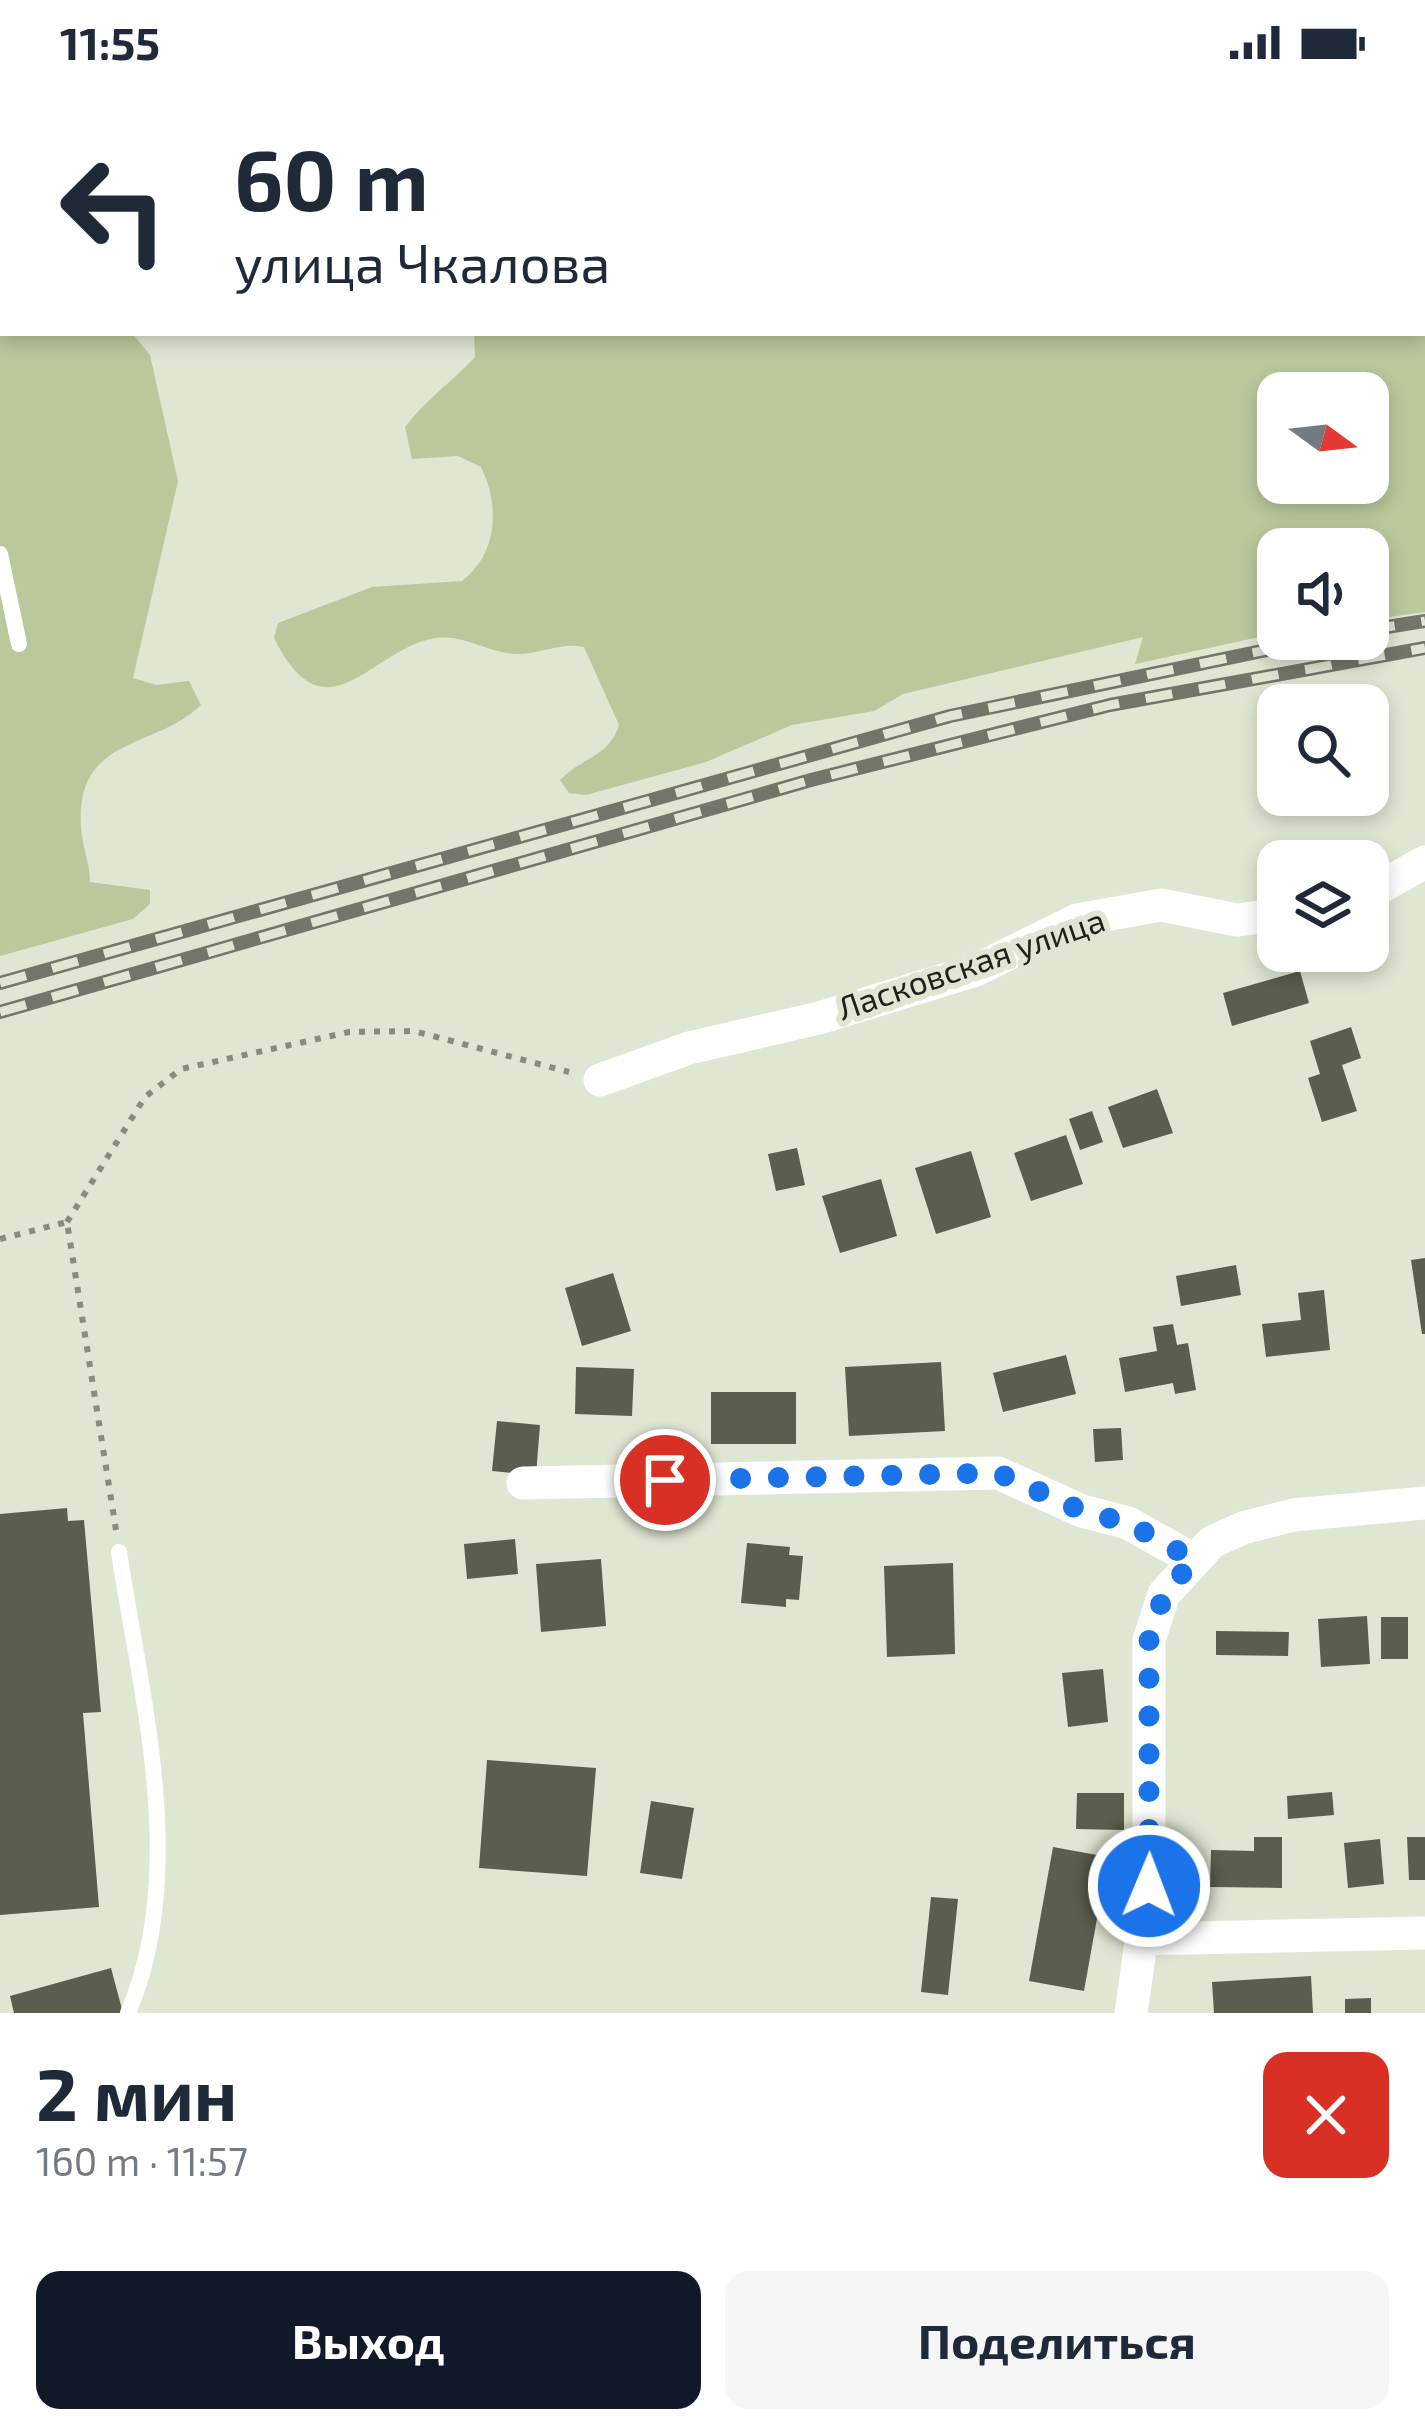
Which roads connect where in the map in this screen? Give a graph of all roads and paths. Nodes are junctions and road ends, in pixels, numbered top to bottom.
1 (0, 554) edge
2 (19, 644) dead end
3 (1425, 862) edge
4 (1389, 882) edge
5 (1257, 918) edge
6 (600, 1080) joint
7 (67, 1222) junction
8 (0, 1239) edge
9 (523, 1483) dead end
10 (1425, 1503) edge
11 (119, 1552) joint
12 (1194, 1560) junction
13 (1425, 1933) edge
14 (1143, 1940) junction
15 (128, 2013) edge
16 (1131, 2013) edge

1 - 2 lane
3 - 4 street
5 - 6 street, Ласковская улица
6 - 7 path
7 - 8 path
7 - 11 path
9 - 12 street
10 - 12 street
11 - 15 lane
12 - 14 street
13 - 14 street
14 - 16 street

